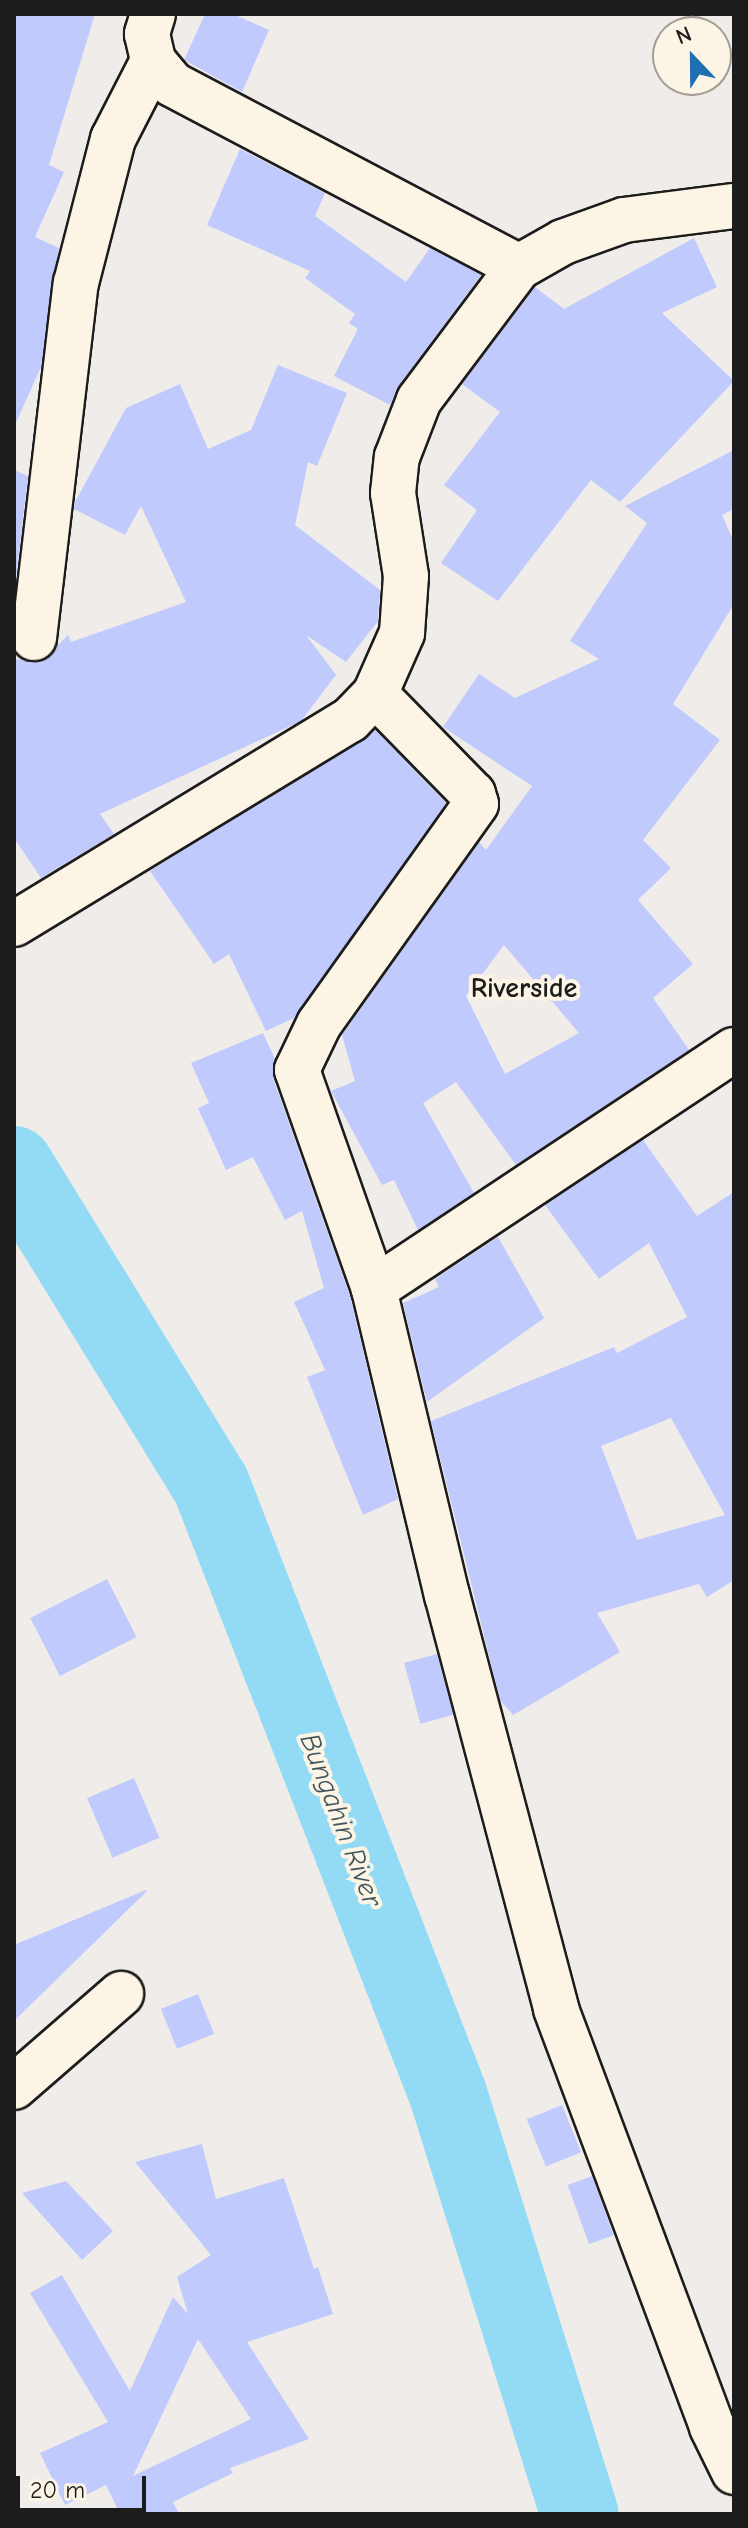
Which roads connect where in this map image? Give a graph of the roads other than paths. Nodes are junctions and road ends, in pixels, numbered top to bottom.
1 (153, 14) edge
2 (153, 61) junction
3 (734, 206) edge
4 (519, 267) junction
5 (34, 638) dead end
6 (375, 694) junction
7 (24, 918) edge
8 (734, 1050) edge
9 (374, 1289) junction
10 (121, 1994) dead end
11 (14, 2087) edge
12 (734, 2472) edge

1 - 2 street
2 - 4 street
2 - 5 street
3 - 4 street
4 - 6 street
6 - 7 street
6 - 9 street
8 - 9 street
9 - 12 street
10 - 11 street

